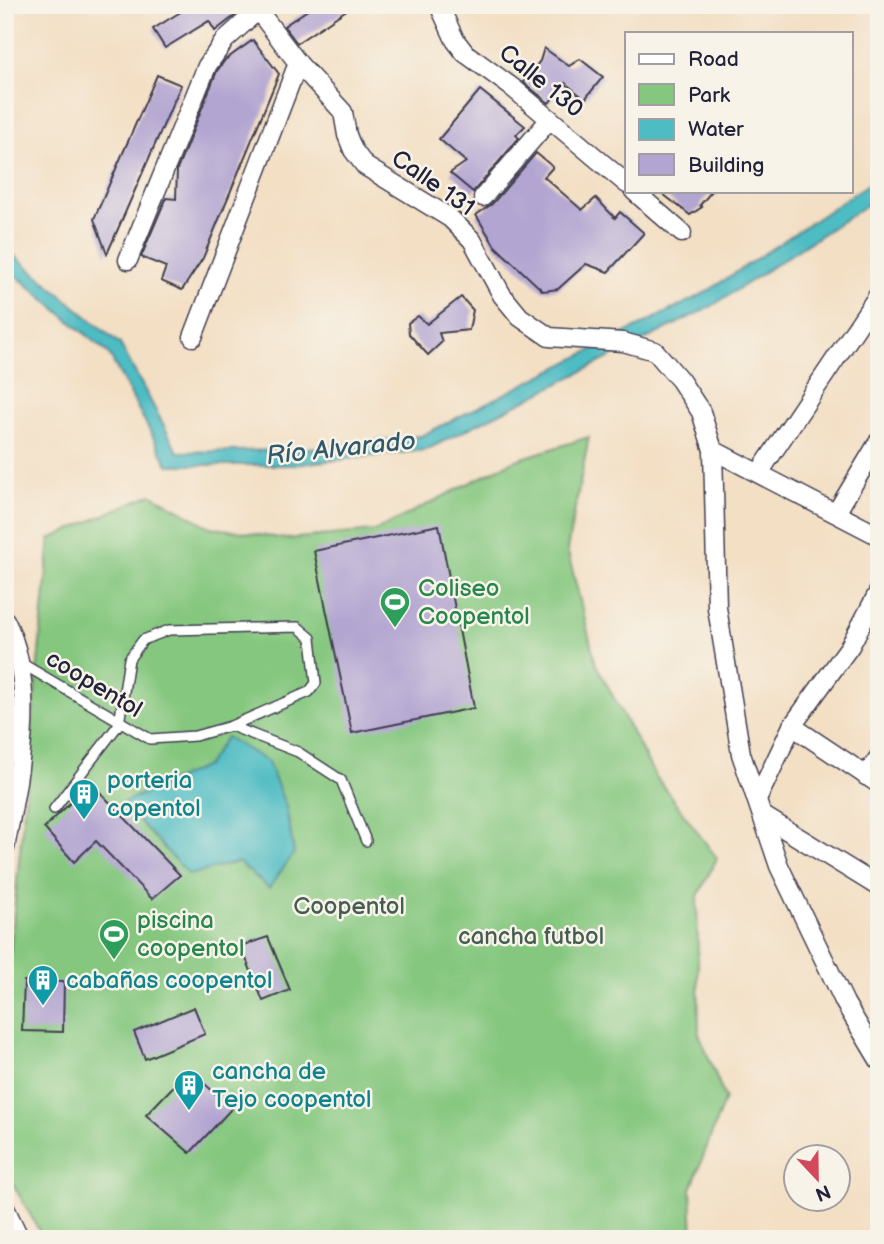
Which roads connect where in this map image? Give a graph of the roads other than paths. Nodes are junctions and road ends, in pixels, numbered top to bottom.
1 (256, 8) edge
2 (442, 13) edge
3 (298, 63) junction
4 (550, 119) junction
5 (625, 182) edge
6 (635, 192) edge
7 (483, 197) dead end
8 (682, 233) dead end
9 (128, 260) dead end
10 (877, 297) dead end
11 (193, 337) dead end
12 (879, 441) edge
13 (713, 450) junction
14 (759, 473) junction
15 (836, 513) junction
16 (879, 536) edge
17 (879, 591) edge
18 (5, 620) edge
19 (21, 663) junction
20 (119, 723) junction
21 (231, 726) junction
22 (792, 726) junction
23 (879, 757) edge
24 (872, 780) edge
25 (9, 806) edge
26 (759, 808) junction
27 (54, 810) dead end
28 (366, 841) dead end
29 (5, 848) edge
30 (879, 887) edge
31 (877, 1053) edge
32 (5, 1208) edge
33 (20, 1239) edge

1 - 3 street, Calle 131
1 - 9 street
2 - 4 street, Calle 130
3 - 11 street
3 - 13 street, Calle 131
4 - 5 street, Calle 130
4 - 7 street
6 - 8 street
10 - 14 street
12 - 15 street
13 - 14 street
13 - 26 street, Calle 131
14 - 15 street
15 - 16 street
17 - 22 street
18 - 19 street
19 - 20 lane, coopentol
19 - 25 street
20 - 21 lane, coopentol
20 - 21 lane, coopentol
20 - 27 lane
21 - 28 lane
22 - 24 street
22 - 26 street
23 - 24 street
25 - 29 street
26 - 30 street
26 - 31 street, Calle 131
32 - 33 street

